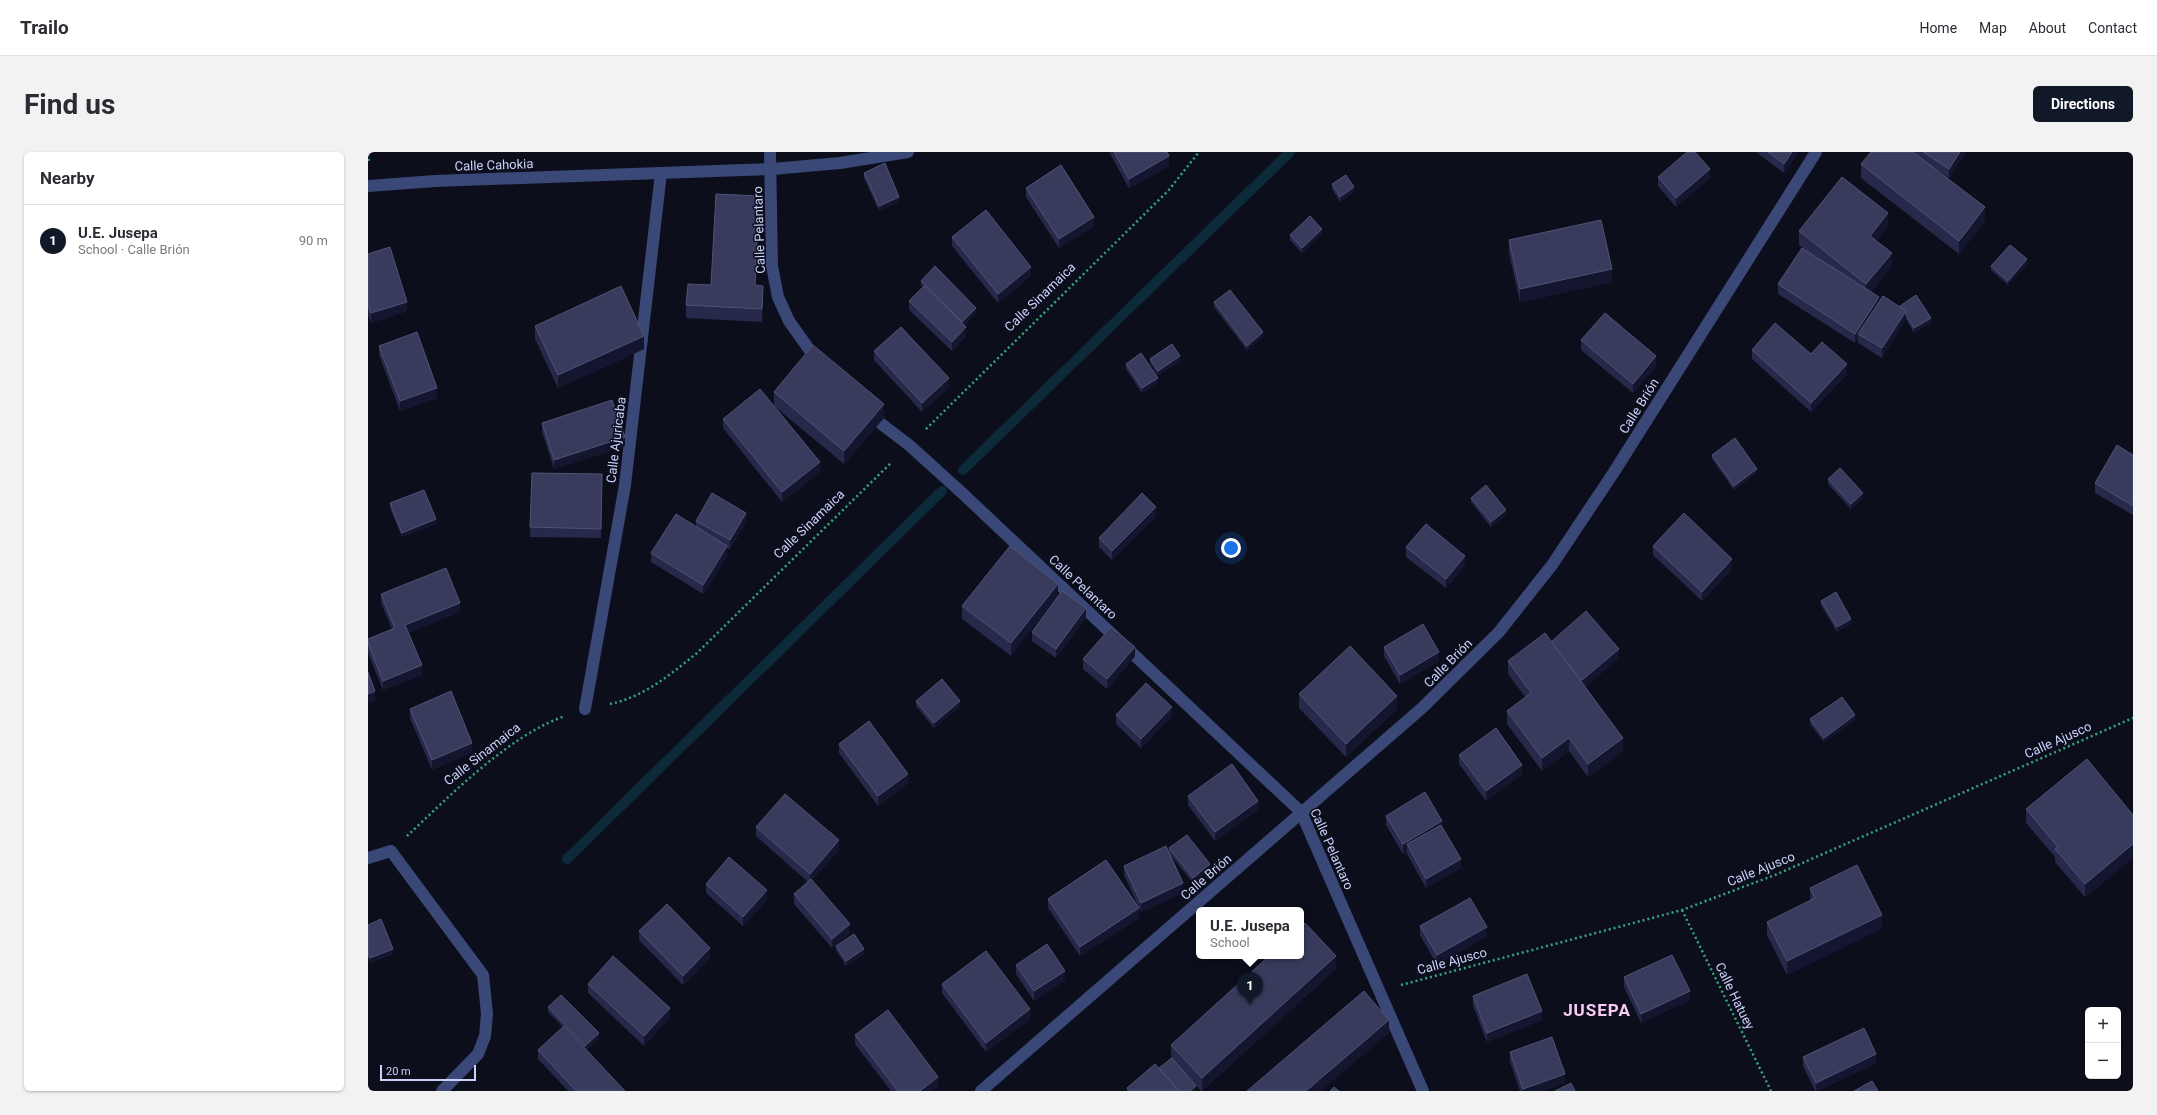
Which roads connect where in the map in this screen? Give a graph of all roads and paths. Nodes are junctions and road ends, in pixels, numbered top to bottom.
1 (770, 152) edge
2 (908, 152) edge
3 (1200, 152) edge
4 (1816, 152) edge
5 (772, 169) junction
6 (661, 173) junction
7 (368, 186) edge
8 (826, 371) edge
9 (856, 402) edge
10 (909, 445) junction
11 (585, 709) junction
12 (2133, 718) edge
13 (1301, 812) junction
14 (391, 851) junction
15 (368, 858) edge
16 (1682, 910) junction
17 (1379, 991) junction
18 (442, 1091) edge
19 (981, 1091) edge
20 (1423, 1091) edge
21 (1771, 1091) edge

1 - 5 street, Calle Pelantaro
2 - 5 street, Calle Cahokia
3 - 10 path, Calle Sinamaica
4 - 13 street, Calle Brión
5 - 6 street, Calle Cahokia
5 - 8 street, Calle Pelantaro
6 - 7 street, Calle Cahokia
6 - 11 street, Calle Ajuricaba
9 - 10 street, Calle Pelantaro
10 - 11 path, Calle Sinamaica
10 - 13 street, Calle Pelantaro
11 - 14 path, Calle Sinamaica
12 - 16 path, Calle Ajusco
13 - 17 street, Calle Pelantaro
13 - 19 street, Calle Brión
14 - 15 street
14 - 18 street
16 - 17 path, Calle Ajusco
16 - 21 path, Calle Hatuey
17 - 20 street, Calle Pelantaro

